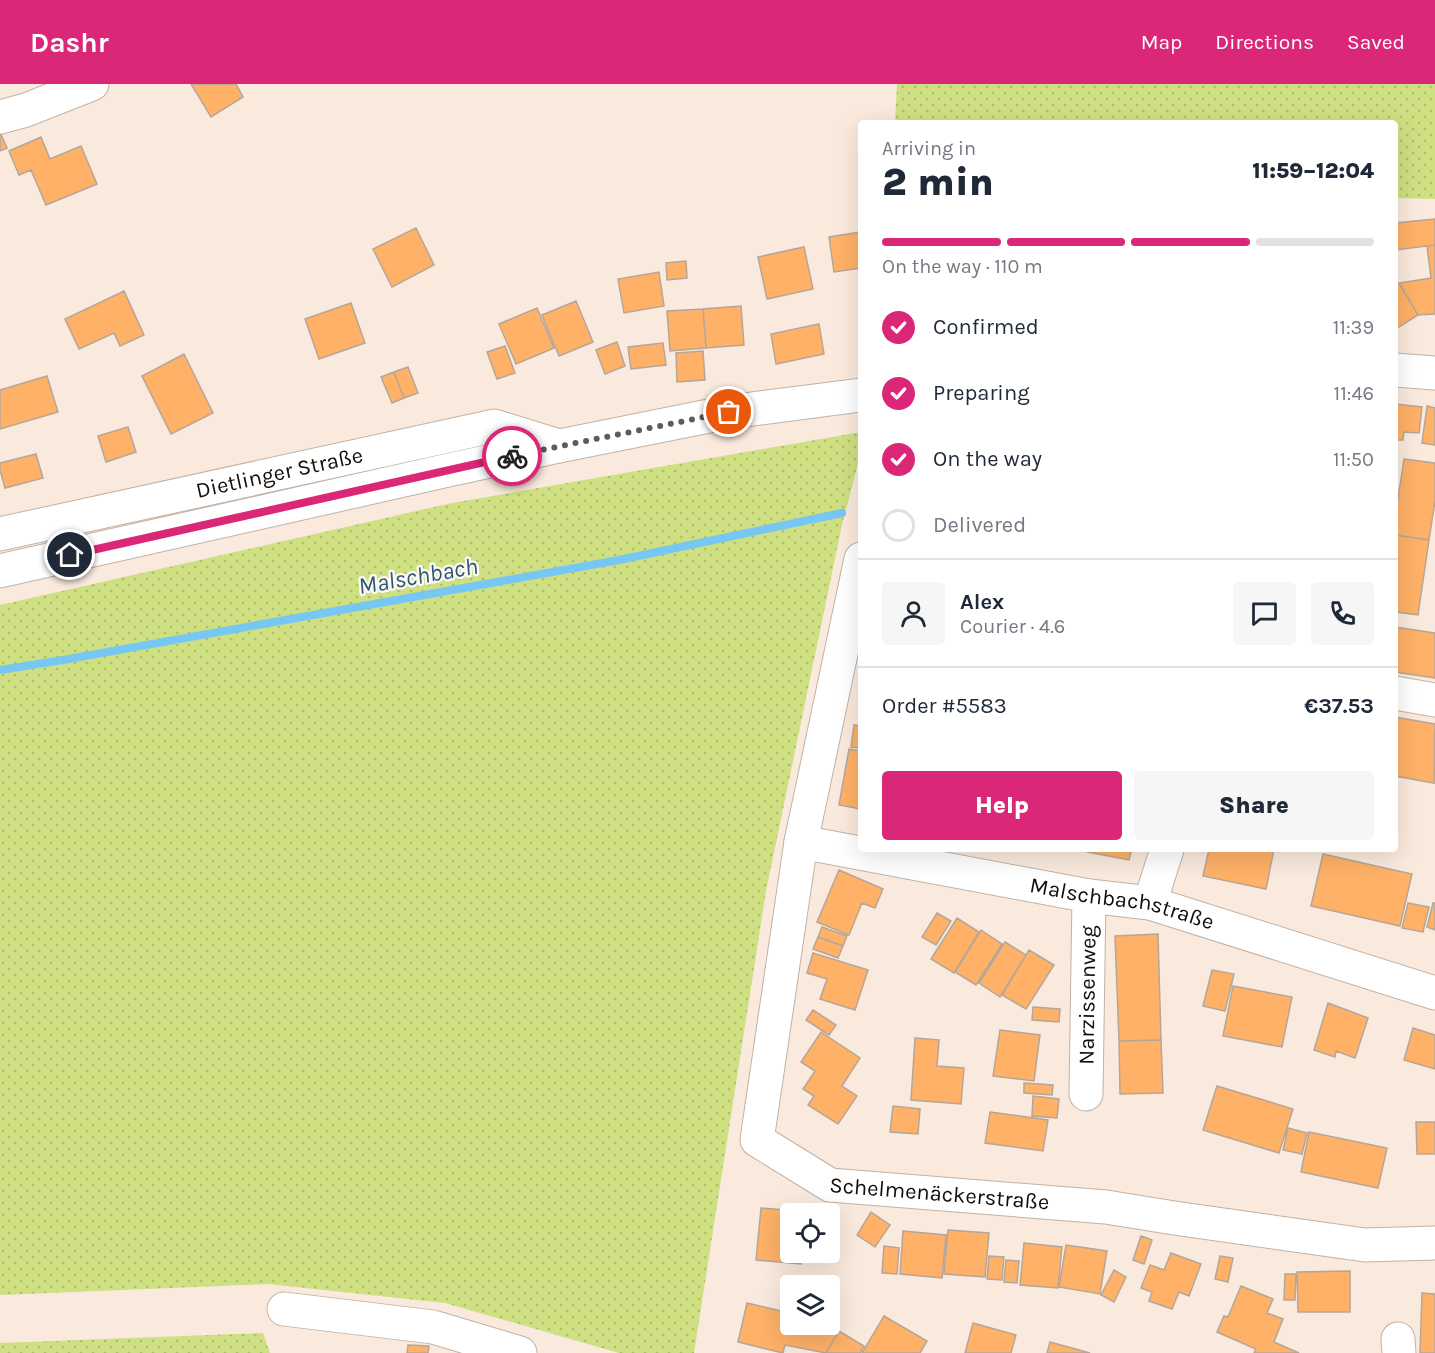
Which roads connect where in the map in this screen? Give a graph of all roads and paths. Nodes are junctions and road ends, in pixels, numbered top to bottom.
1 (92, 84) edge
2 (0, 117) edge
3 (1398, 370) edge
4 (1435, 373) edge
5 (858, 395) edge
6 (559, 446) junction
7 (0, 534) edge
8 (0, 571) edge
9 (858, 574) edge
10 (1398, 694) edge
11 (1435, 700) edge
12 (801, 842) junction
13 (1166, 852) edge
14 (1089, 896) junction
15 (1150, 903) junction
16 (1435, 993) edge
17 (1086, 1094) dead end
18 (1435, 1243) edge
19 (284, 1309) dead end
20 (520, 1353) edge

1 - 2 street
3 - 4 street
5 - 6 street, Dietlinger Straße
6 - 7 street, Dietlinger Straße
6 - 8 street, Dietlinger Straße
9 - 12 street, Schelmenäckerstraße
10 - 11 street
12 - 14 street, Malschbachstraße
12 - 18 street, Schelmenäckerstraße
13 - 15 street
14 - 15 street, Malschbachstraße
14 - 17 street, Narzissenweg
15 - 16 street, Malschbachstraße
19 - 20 street

